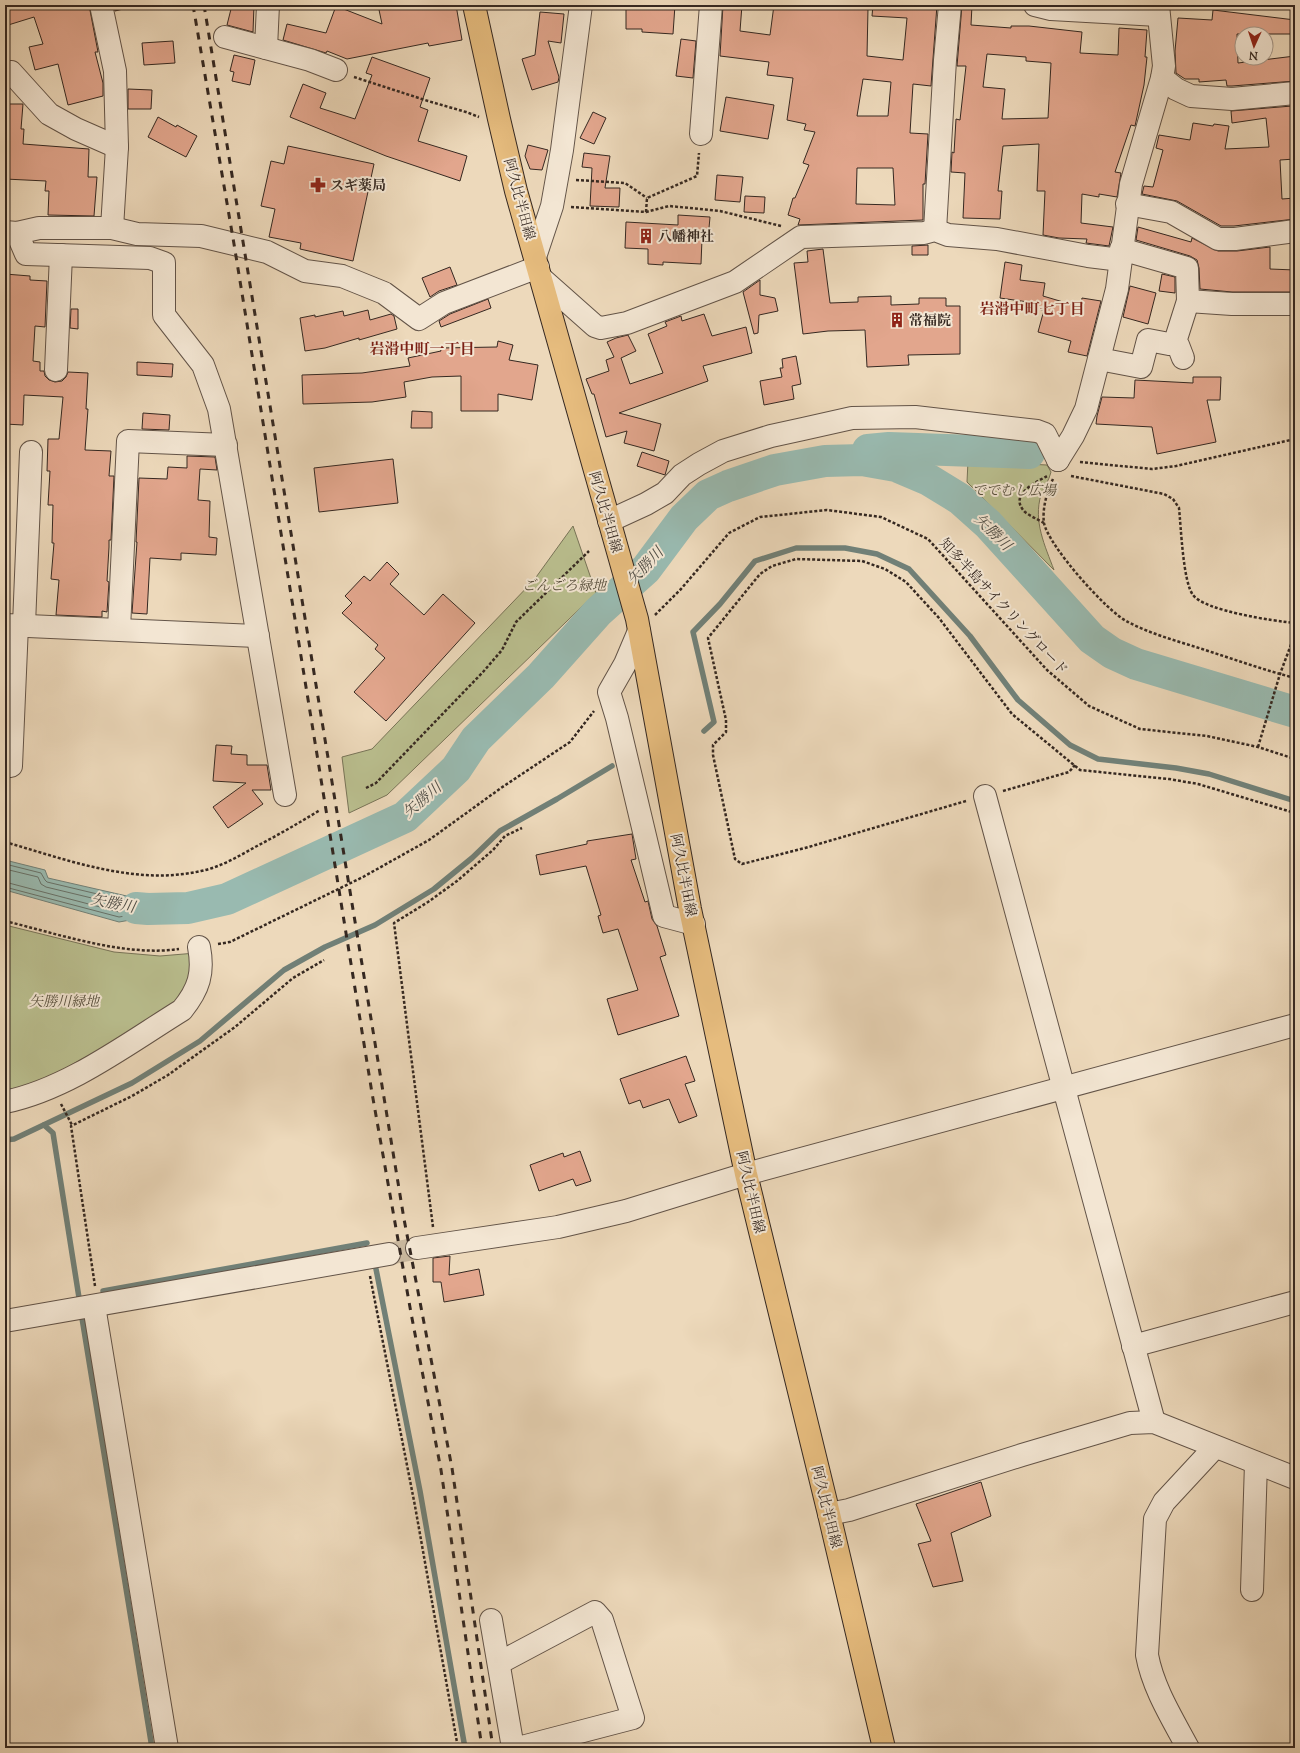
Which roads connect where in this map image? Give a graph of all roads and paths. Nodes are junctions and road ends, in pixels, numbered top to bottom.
1 (100, 5) edge
2 (268, 5) edge
3 (474, 5) edge
4 (581, 5) edge
5 (711, 5) edge
6 (950, 5) edge
7 (1035, 5) edge
8 (1158, 10) edge
9 (225, 37) dead end
10 (266, 48) junction
11 (336, 70) joint
12 (11, 72) dead end
13 (1162, 78) junction
14 (1295, 93) edge
15 (485, 120) dead end
16 (701, 134) joint
17 (117, 147) junction
18 (557, 179) junction
19 (647, 198) junction
20 (1127, 204) junction
21 (552, 206) junction
22 (646, 212) junction
23 (112, 228) junction
24 (935, 230) junction
25 (1295, 231) edge
26 (11, 232) edge
27 (801, 237) junction
28 (61, 255) junction
29 (1121, 255) junction
30 (538, 268) junction
31 (1188, 301) junction
32 (1295, 304) edge
33 (1099, 359) junction
34 (56, 370) dead end
35 (1295, 438) edge
36 (226, 445) junction
37 (31, 452) dead end
38 (1062, 464) junction
39 (609, 521) junction
40 (1044, 523) junction
41 (589, 551) dead end
42 (1295, 623) edge
43 (15, 625) edge
44 (638, 625) junction
45 (119, 630) junction
46 (1295, 634) edge
47 (258, 636) junction
48 (1280, 674) junction
49 (1295, 678) edge
50 (609, 692) junction
51 (1258, 747) junction
52 (1295, 759) edge
53 (1075, 765) junction
54 (11, 766) dead end
55 (366, 788) dead end
56 (285, 795) dead end
57 (985, 796) junction
58 (320, 810) dead end
59 (1295, 813) edge
60 (522, 828) dead end
61 (5, 842) edge
62 (5, 921) edge
63 (694, 924) junction
64 (200, 947) junction
65 (324, 960) dead end
66 (1295, 1025) edge
67 (1064, 1087) junction
68 (5, 1102) edge
69 (746, 1174) junction
70 (426, 1246) joint
71 (389, 1254) tunnel mouth
72 (367, 1258) junction
73 (1295, 1302) edge
74 (96, 1305) junction
75 (5, 1321) edge
76 (1133, 1346) junction
77 (1154, 1422) junction
78 (1215, 1446) junction
79 (1256, 1463) junction
80 (1295, 1478) edge
81 (829, 1514) junction
82 (1252, 1590) dead end
83 (491, 1620) dead end
84 (499, 1663) junction
85 (167, 1748) edge
86 (458, 1748) edge
87 (513, 1748) edge
88 (518, 1748) edge
89 (884, 1748) edge
90 (1188, 1748) edge

1 - 17 street
2 - 10 street
3 - 30 main road, 阿久比半田線
4 - 18 street
5 - 16 street
6 - 24 street
7 - 8 street
8 - 13 street
9 - 10 street
10 - 11 street
11 - 15 path
12 - 17 street
13 - 14 street
13 - 20 street
16 - 19 path
17 - 23 street
18 - 19 path
18 - 21 street
19 - 22 path
20 - 25 street
20 - 29 street
21 - 22 path
21 - 30 street
22 - 27 path
23 - 26 street
23 - 30 street
24 - 27 street
24 - 29 street
26 - 28 street
27 - 30 street
28 - 34 street
28 - 36 street
29 - 31 street
29 - 33 street
30 - 39 main road, 阿久比半田線
31 - 32 street
31 - 33 street
33 - 38 street
35 - 38 path
36 - 45 street
36 - 47 street
37 - 43 street
38 - 39 street
38 - 40 path
38 - 40 path
38 - 42 path
39 - 44 main road, 阿久比半田線
40 - 48 path
41 - 55 path
43 - 45 street
43 - 54 street
44 - 50 street
44 - 51 path, 知多半島サイクリングロード
44 - 63 main road, 阿久比半田線
45 - 47 street
46 - 48 path
47 - 56 street
48 - 49 path
48 - 51 path
50 - 63 street
50 - 64 path
51 - 52 path, 知多半島サイクリングロード
53 - 57 path
53 - 57 path
53 - 59 path
57 - 67 street
58 - 61 path
60 - 70 path
62 - 64 path
63 - 69 main road, 阿久比半田線
64 - 68 street
65 - 74 path
66 - 67 street
67 - 69 street
67 - 76 street
69 - 70 street
69 - 81 main road, 阿久比半田線
71 - 72 street
72 - 74 street
72 - 86 path
73 - 76 street
74 - 75 street
74 - 85 street
76 - 77 street
77 - 78 street
77 - 81 street
78 - 79 street
78 - 90 street
79 - 80 street
79 - 82 street
81 - 89 main road, 阿久比半田線
83 - 84 street
84 - 87 street
84 - 88 street

